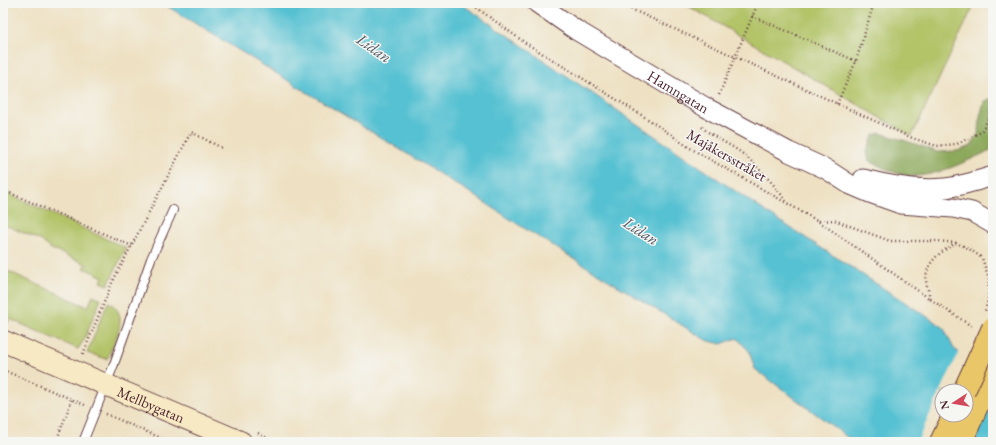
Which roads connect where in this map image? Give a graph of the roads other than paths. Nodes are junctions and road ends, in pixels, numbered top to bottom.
1 (537, 3) edge
2 (826, 170) junction
3 (993, 176) edge
4 (173, 210) dead end
5 (993, 224) edge
6 (983, 323) edge
7 (3, 341) edge
8 (993, 370) edge
9 (966, 383) edge
10 (106, 386) junction
11 (950, 423) edge
12 (83, 442) edge
13 (241, 442) edge
14 (941, 442) edge
15 (961, 442) edge

1 - 2 street, Hamngatan
2 - 3 street
2 - 5 street
4 - 10 lane
6 - 9 main road, bridge
7 - 10 main road, Mellbygatan
8 - 15 main road
10 - 12 lane, Mellbygatan
10 - 13 main road, Mellbygatan
11 - 14 main road

